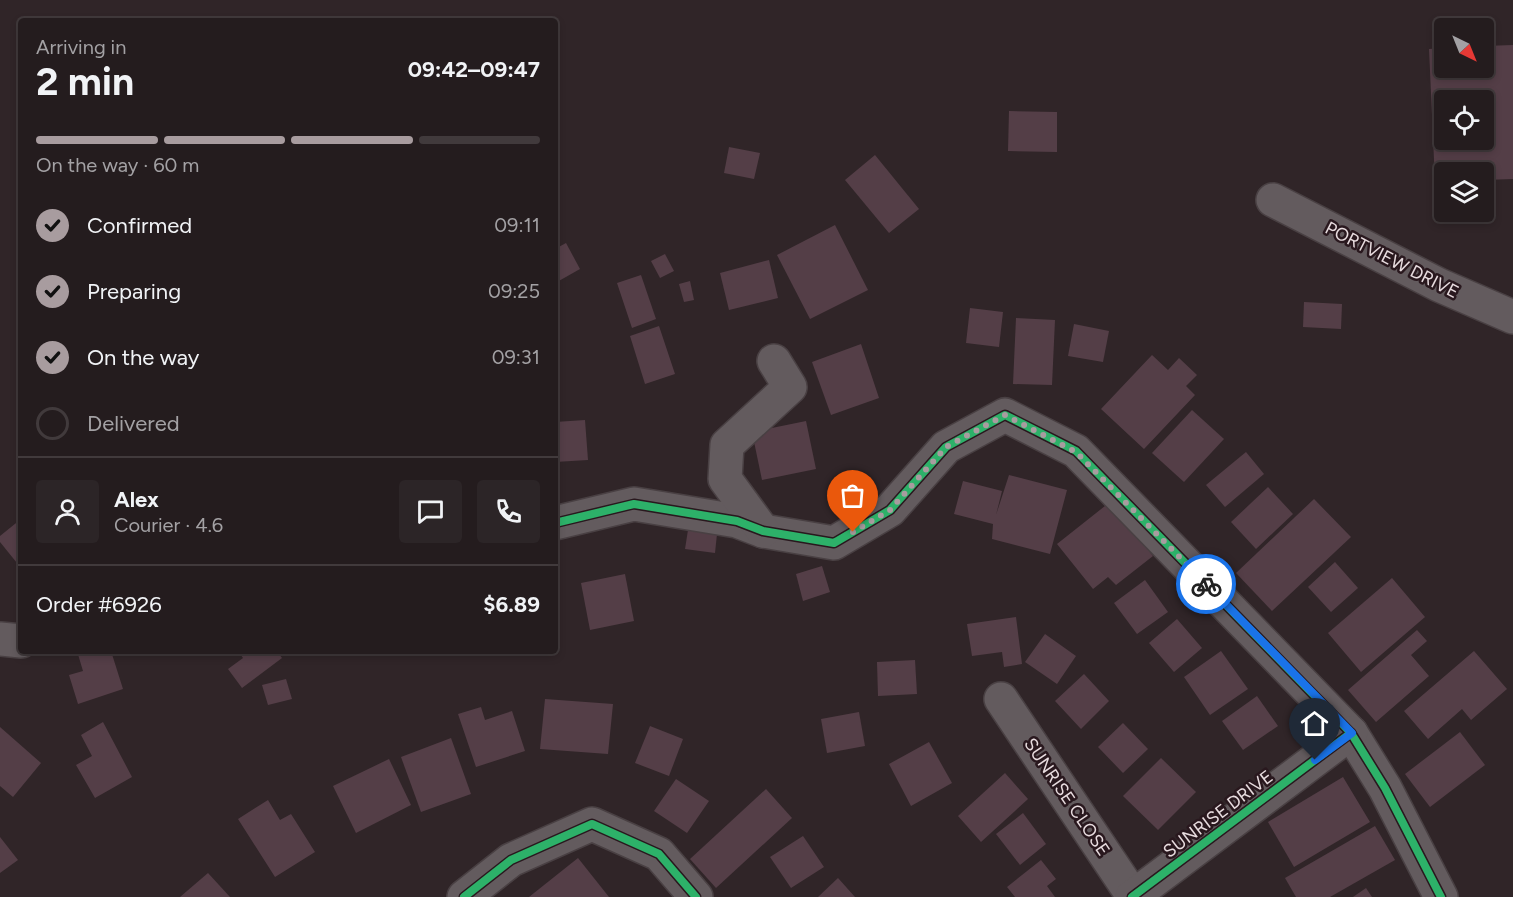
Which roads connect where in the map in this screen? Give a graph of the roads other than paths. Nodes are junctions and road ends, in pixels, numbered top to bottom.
1 (1273, 200) dead end
2 (1513, 317) edge
3 (774, 361) dead end
4 (558, 522) edge
5 (750, 526) junction
6 (0, 639) edge
7 (18, 641) edge
8 (1001, 699) dead end
9 (1352, 733) junction
10 (1132, 896) edge
11 (464, 897) edge
12 (696, 897) edge
13 (1441, 897) edge

1 - 2 street, PORTVIEW DRIVE
3 - 5 street
4 - 5 street
5 - 9 street
6 - 7 street
8 - 10 street, SUNRISE CLOSE
9 - 10 street, SUNRISE DRIVE
9 - 13 street
11 - 12 street

